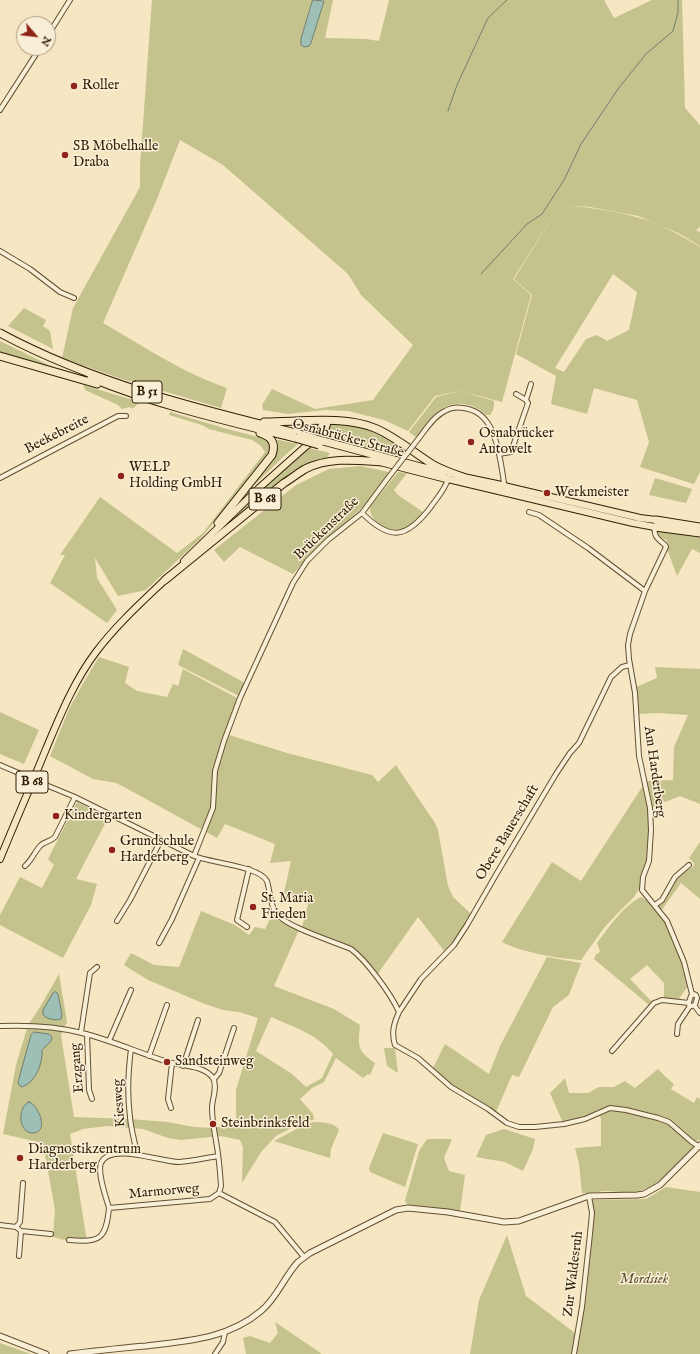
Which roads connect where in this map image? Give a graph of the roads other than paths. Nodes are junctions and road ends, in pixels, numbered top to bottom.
1 (70, 0) edge
2 (56, 22) edge
3 (35, 56) edge
4 (0, 110) edge
5 (0, 251) edge
6 (74, 298) dead end
7 (0, 332) edge
8 (0, 338) edge
9 (0, 356) edge
10 (532, 384) dead end
11 (133, 394) junction
12 (516, 394) dead end
13 (526, 400) junction
14 (126, 416) dead end
15 (325, 421) junction
16 (253, 422) junction
17 (246, 426) junction
18 (297, 436) junction
19 (321, 443) junction
20 (499, 454) junction
21 (382, 462) junction
22 (0, 478) edge
23 (466, 478) junction
24 (448, 479) junction
25 (504, 486) junction
26 (529, 512) dead end
27 (362, 513) junction
28 (218, 523) junction
29 (655, 524) junction
30 (700, 526) edge
31 (700, 533) edge
32 (165, 580) junction
33 (645, 591) junction
34 (630, 665) junction
35 (0, 765) edge
36 (75, 797) junction
37 (161, 840) junction
38 (194, 856) junction
39 (199, 858) junction
40 (0, 859) edge
41 (689, 865) dead end
42 (25, 866) dead end
43 (249, 869) junction
44 (655, 905) junction
45 (117, 921) dead end
46 (246, 927) dead end
47 (159, 943) dead end
48 (96, 967) dead end
49 (131, 990) dead end
50 (696, 994) edge
51 (167, 1005) dead end
52 (691, 1005) junction
53 (399, 1012) junction
54 (700, 1013) edge
55 (198, 1020) dead end
56 (0, 1026) edge
57 (234, 1028) dead end
58 (81, 1032) junction
59 (87, 1034) junction
60 (676, 1034) dead end
61 (109, 1040) junction
62 (131, 1049) junction
63 (612, 1051) dead end
64 (149, 1056) junction
65 (172, 1063) junction
66 (183, 1066) junction
67 (214, 1080) junction
68 (92, 1099) dead end
69 (171, 1108) dead end
70 (700, 1146) edge
71 (137, 1154) junction
72 (218, 1156) junction
73 (23, 1183) dead end
74 (219, 1193) junction
75 (589, 1196) junction
76 (109, 1208) junction
77 (0, 1225) edge
78 (16, 1227) junction
79 (21, 1231) junction
80 (51, 1234) dead end
81 (69, 1240) dead end
82 (19, 1256) dead end
83 (304, 1257) junction
84 (225, 1332) junction
85 (0, 1336) edge
86 (46, 1354) edge
87 (70, 1354) edge
88 (215, 1354) edge
89 (574, 1354) edge

1 - 2 street
3 - 4 street
5 - 6 street
7 - 16 highway, Osnabrücker Straße / B 51
8 - 11 highway, Osnabrücker Straße / B 51
9 - 11 highway
10 - 13 street
11 - 17 highway, Osnabrücker Straße / B 51
12 - 13 street
13 - 20 street
14 - 22 street, Beekebreite
15 - 16 highway
15 - 23 highway
15 - 28 main road, B 68
15 - 32 main road, B 68
16 - 18 highway, Osnabrücker Straße / B 51
17 - 18 highway, Osnabrücker Straße / B 51
17 - 28 highway, B 68
18 - 19 highway, Osnabrücker Straße / B 51, bridge
19 - 21 highway, Osnabrücker Straße / B 51
19 - 23 highway, Osnabrücker Straße / B 51
20 - 25 street, Brückenstraße
20 - 27 street, Brückenstraße, bridge
21 - 24 highway, Osnabrücker Straße / B 51
21 - 32 highway, B 68
23 - 25 highway, Osnabrücker Straße / B 51
24 - 27 street
24 - 29 main road, Osnabrücker Straße / B 51
25 - 29 main road, Osnabrücker Straße / B 51
26 - 33 street
27 - 38 street, Brückenstraße
28 - 32 main road, B 68
29 - 30 highway, Osnabrücker Straße / B 51
29 - 31 highway, Osnabrücker Straße / B 51
29 - 33 street, Am Harderberg
32 - 40 main road, B 68
33 - 34 street, Am Harderberg
34 - 44 street, Am Harderberg
34 - 53 street, Obere Bauerschaft
35 - 36 street, bridge
36 - 37 street
36 - 42 street
37 - 38 street
37 - 45 street
38 - 39 street
39 - 43 street
39 - 47 street
41 - 44 street
43 - 46 street
43 - 53 street
44 - 50 street, Am Harderberg
48 - 58 street
49 - 61 street
50 - 52 street
50 - 52 street
51 - 64 street
52 - 54 street
52 - 60 street
52 - 63 street
53 - 70 street, Obere Bauerschaft
55 - 66 street
56 - 58 street
57 - 67 street
58 - 59 street
59 - 61 street
59 - 68 street, Erzgang
61 - 62 street
62 - 64 street
62 - 71 street, Kiesweg
64 - 65 street
65 - 66 street
65 - 69 street
66 - 67 street
67 - 72 street
70 - 75 street
71 - 72 street, Marmorweg
71 - 76 street, Marmorweg
72 - 74 street
73 - 78 street
74 - 76 street, Marmorweg
74 - 83 street
75 - 83 street
75 - 89 street, Zur Waldesruh
76 - 81 street, Marmorweg
77 - 78 street
78 - 79 street
79 - 80 street
79 - 82 street
83 - 84 street
84 - 87 street
84 - 88 street
85 - 86 street

